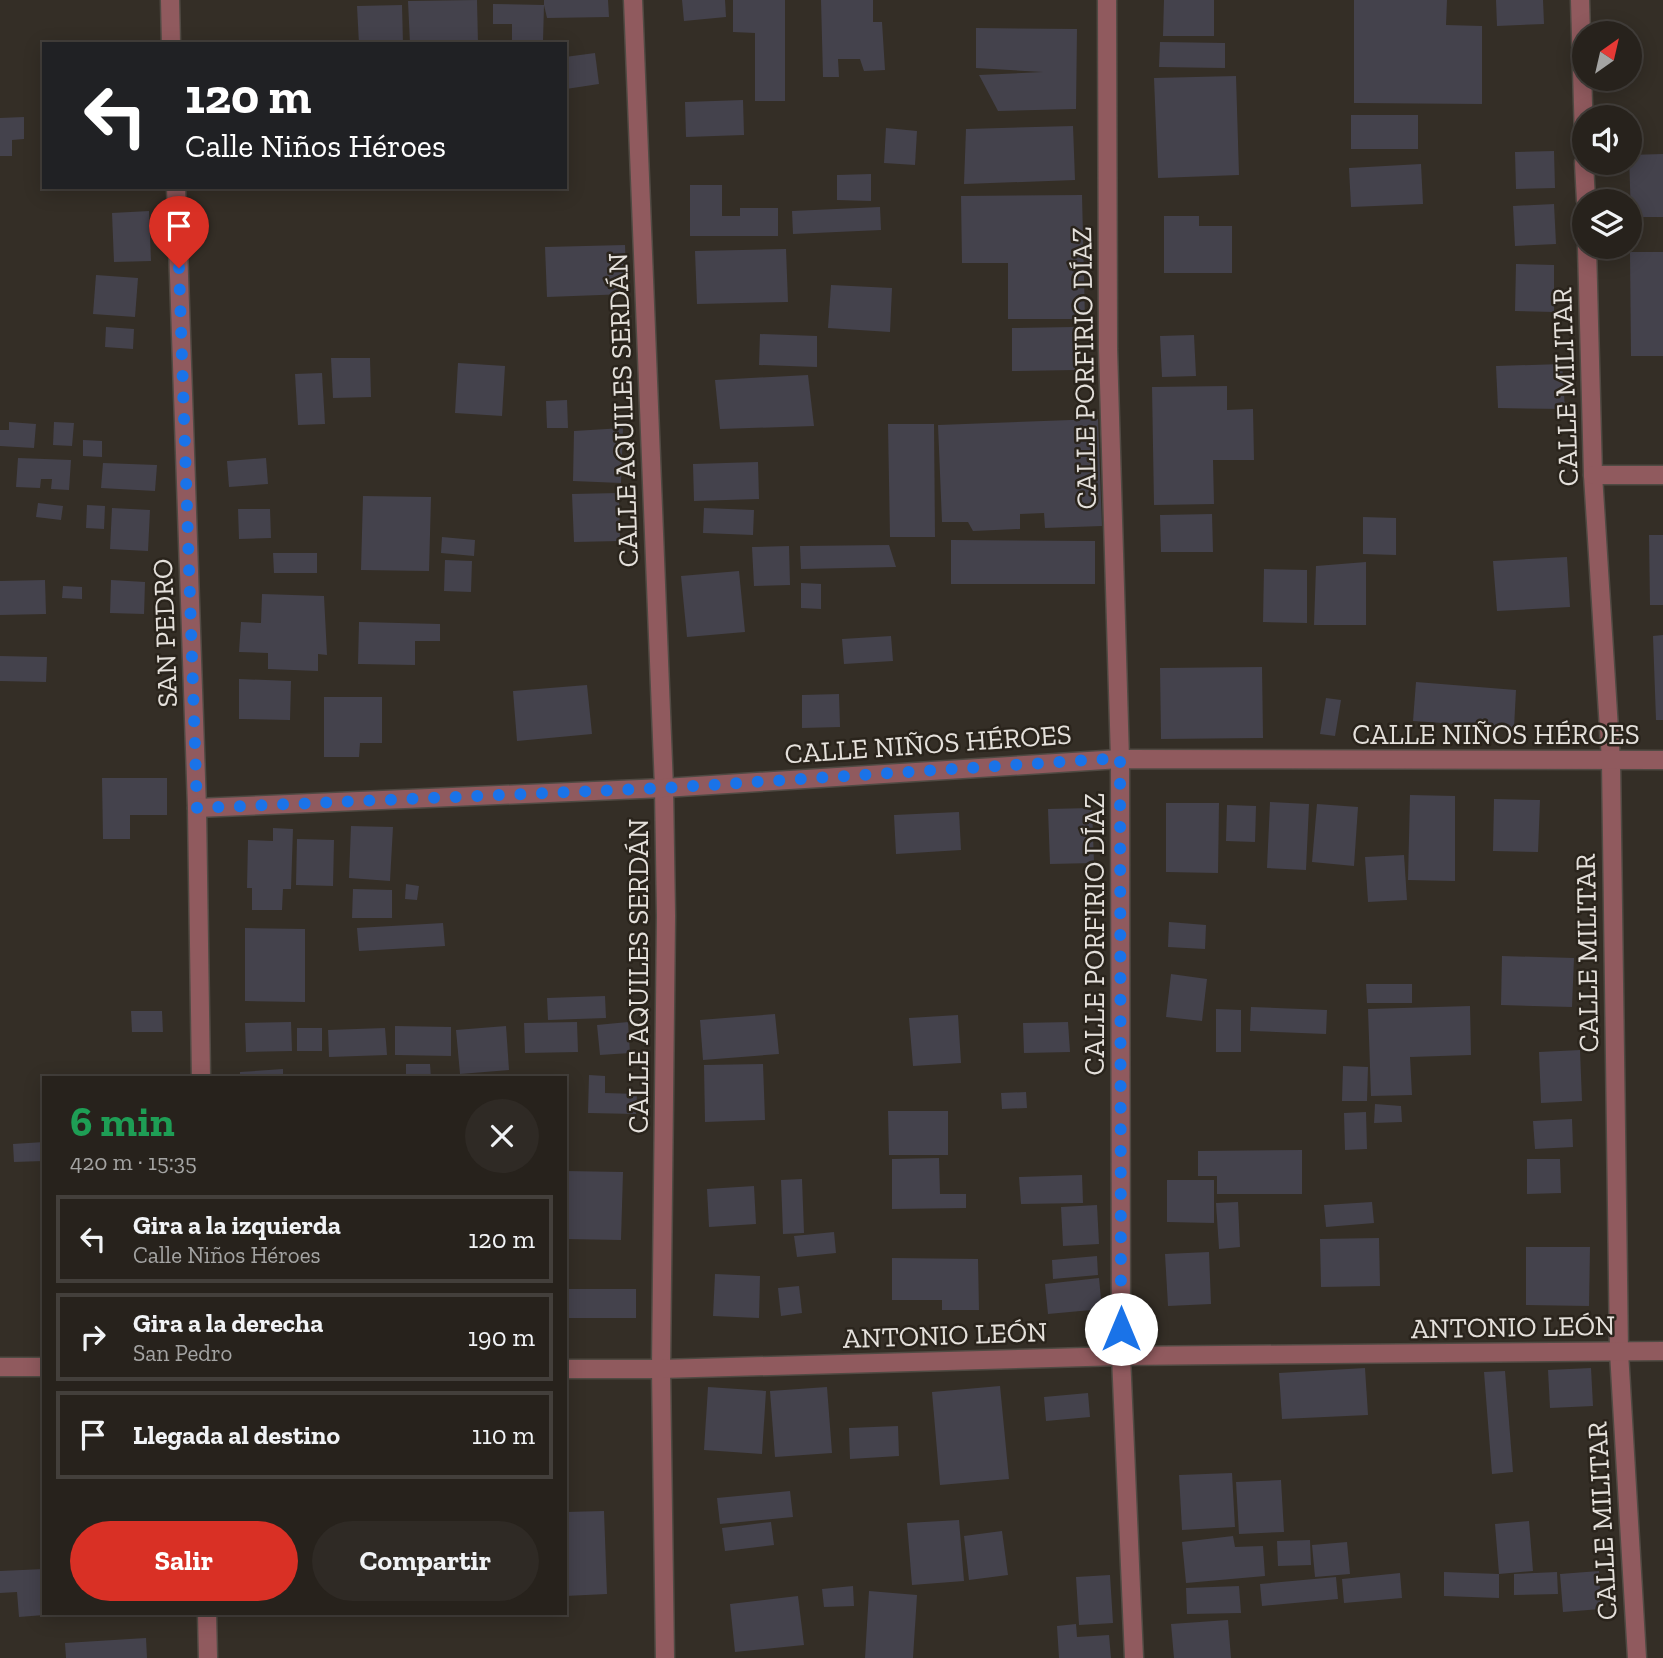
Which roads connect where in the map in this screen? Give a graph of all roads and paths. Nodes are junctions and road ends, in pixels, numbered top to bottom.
1 (170, 0) edge
2 (633, 0) edge
3 (1107, 0) edge
4 (1580, 0) edge
5 (171, 42) edge
6 (1583, 105) edge
7 (176, 189) edge
8 (1587, 259) edge
9 (1593, 475) junction
10 (1663, 475) edge
11 (1120, 758) junction
12 (1663, 760) edge
13 (1611, 761) junction
14 (664, 788) junction
15 (197, 808) junction
16 (201, 1076) edge
17 (1663, 1351) edge
18 (1619, 1352) junction
19 (1121, 1356) junction
20 (0, 1367) edge
21 (42, 1367) edge
22 (567, 1369) edge
23 (661, 1369) junction
24 (207, 1615) edge
25 (208, 1658) edge
26 (665, 1658) edge
27 (1134, 1658) edge
28 (1637, 1658) edge

1 - 5 street
2 - 14 street, CALLE AQUILES SERDÁN
3 - 11 street, CALLE PORFIRIO DÍAZ
4 - 6 street
7 - 15 street, SAN PEDRO
8 - 9 street, CALLE MILITAR
9 - 10 street
9 - 13 street, CALLE MILITAR
11 - 13 street, CALLE NIÑOS HÉROES
11 - 14 street, CALLE NIÑOS HÉROES
11 - 19 street, CALLE PORFIRIO DÍAZ
12 - 13 street, CALLE NIÑOS HÉROES
13 - 18 street, CALLE MILITAR
14 - 15 street, CALLE NIÑOS HÉROES
14 - 23 street, CALLE AQUILES SERDÁN
15 - 16 street, SAN PEDRO
17 - 18 street, ANTONIO LEÓN
18 - 19 street, ANTONIO LEÓN
18 - 28 street, CALLE MILITAR
19 - 23 street, ANTONIO LEÓN
19 - 27 street, CALLE PORFIRIO DÍAZ
20 - 21 street
22 - 23 street, ANTONIO LEÓN
23 - 26 street, CALLE AQUILES SERDÁN
24 - 25 street

